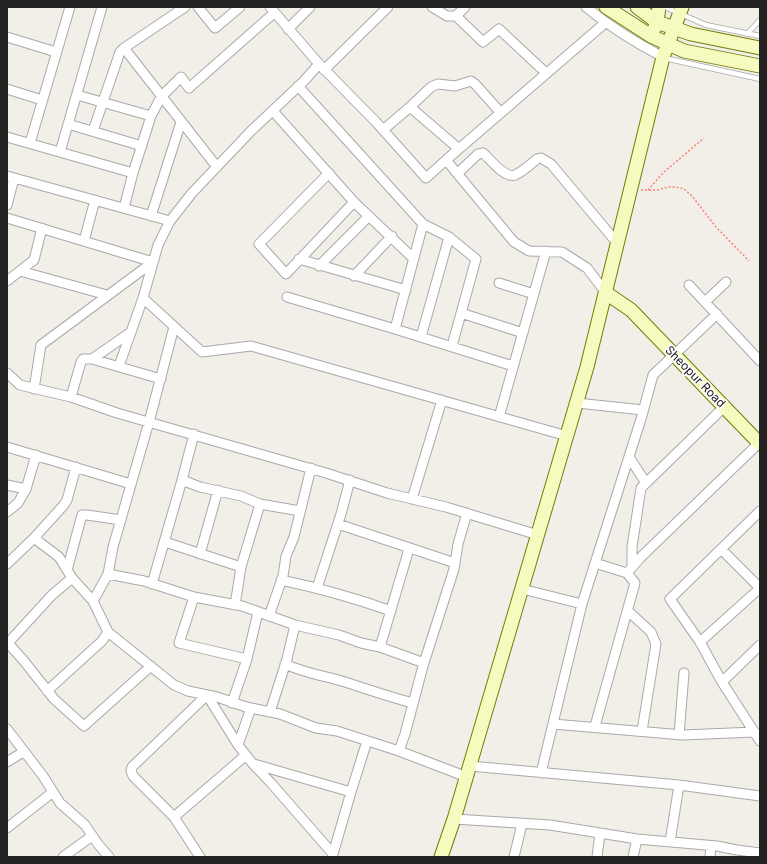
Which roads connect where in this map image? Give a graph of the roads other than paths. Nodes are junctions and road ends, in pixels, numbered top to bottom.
1 (70, 7) edge
2 (102, 7) edge
3 (185, 7) edge
4 (198, 7) edge
5 (240, 7) edge
6 (310, 7) edge
7 (388, 7) edge
8 (432, 7) edge
9 (465, 7) edge
10 (586, 7) edge
11 (606, 7) edge
12 (637, 7) edge
13 (659, 7) edge
14 (664, 7) edge
15 (272, 10) edge
16 (681, 10) edge
17 (456, 16) junction
18 (760, 20) edge
19 (657, 22) junction
20 (605, 23) junction
21 (288, 29) junction
22 (674, 29) junction
23 (747, 34) junction
24 (651, 36) junction
25 (760, 36) edge
26 (7, 37) edge
27 (667, 44) junction
28 (124, 48) junction
29 (760, 48) edge
30 (56, 52) junction
31 (663, 57) junction
32 (760, 66) edge
33 (321, 67) junction
34 (546, 73) junction
35 (760, 79) edge
36 (298, 86) junction
37 (7, 89) edge
38 (77, 95) junction
39 (161, 97) junction
40 (42, 100) junction
41 (103, 102) junction
42 (410, 107) junction
43 (273, 111) junction
44 (501, 113) junction
45 (151, 116) junction
46 (182, 122) junction
47 (68, 124) junction
48 (383, 130) junction
49 (94, 131) junction
50 (8, 138) edge
51 (30, 143) junction
52 (142, 146) junction
53 (458, 149) junction
54 (60, 152) junction
55 (446, 160) junction
56 (217, 167) junction
57 (133, 173) junction
58 (329, 173) junction
59 (458, 173) junction
60 (10, 177) edge
61 (96, 200) junction
62 (354, 202) junction
63 (7, 205) edge
64 (124, 208) junction
65 (151, 216) junction
66 (369, 216) junction
67 (7, 218) edge
68 (170, 221) junction
69 (423, 224) junction
70 (42, 228) junction
71 (392, 236) junction
72 (449, 238) junction
73 (84, 241) junction
74 (618, 244) junction
75 (546, 251) junction
76 (299, 259) junction
77 (414, 259) junction
78 (153, 262) junction
79 (319, 266) junction
80 (20, 271) junction
81 (354, 276) junction
82 (7, 281) edge
83 (726, 282) dead end
84 (499, 283) dead end
85 (689, 285) dead end
86 (406, 290) junction
87 (606, 293) junction
88 (534, 294) junction
89 (107, 295) junction
90 (287, 297) dead end
91 (143, 298) junction
92 (705, 302) junction
93 (461, 313) junction
94 (717, 314) junction
95 (174, 327) junction
96 (395, 328) junction
97 (131, 332) junction
98 (523, 333) junction
99 (421, 337) junction
100 (452, 346) junction
101 (674, 355) junction
102 (92, 359) junction
103 (760, 361) edge
104 (118, 366) junction
105 (514, 366) junction
106 (7, 373) edge
107 (161, 379) junction
108 (34, 389) junction
109 (71, 397) junction
110 (442, 400) junction
111 (577, 403) junction
112 (724, 408) junction
113 (644, 410) junction
114 (499, 417) junction
115 (149, 422) junction
116 (194, 434) junction
117 (567, 436) junction
118 (760, 444) edge
119 (7, 447) edge
120 (36, 455) junction
121 (629, 457) junction
122 (76, 467) junction
123 (311, 468) junction
124 (182, 480) junction
125 (350, 480) junction
126 (646, 483) junction
127 (130, 484) junction
128 (7, 485) edge
129 (26, 489) junction
130 (218, 490) junction
131 (412, 499) junction
132 (260, 504) junction
133 (300, 511) junction
134 (760, 511) edge
135 (7, 512) edge
136 (467, 513) junction
137 (121, 520) junction
138 (338, 524) junction
139 (538, 535) junction
140 (34, 538) junction
141 (165, 542) junction
142 (409, 549) junction
143 (721, 550) junction
144 (200, 554) junction
145 (455, 563) junction
146 (595, 563) junction
147 (7, 564) edge
148 (241, 567) junction
149 (629, 570) junction
150 (69, 574) junction
151 (108, 574) junction
152 (281, 580) junction
153 (152, 584) junction
154 (317, 588) junction
155 (522, 589) junction
156 (194, 598) junction
157 (93, 600) junction
158 (582, 604) junction
159 (235, 605) junction
160 (391, 611) junction
161 (628, 611) junction
162 (258, 612) junction
163 (269, 616) junction
164 (295, 625) junction
165 (108, 632) junction
166 (7, 642) edge
167 (700, 642) junction
168 (760, 645) edge
169 (380, 647) junction
170 (247, 659) junction
171 (424, 662) junction
172 (285, 664) junction
173 (151, 666) junction
174 (684, 673) dead end
175 (722, 682) junction
176 (48, 691) junction
177 (207, 695) junction
178 (232, 702) junction
179 (413, 703) junction
180 (252, 708) junction
181 (270, 712) junction
182 (553, 724) junction
183 (595, 726) junction
184 (7, 729) edge
185 (642, 731) junction
186 (755, 732) junction
187 (679, 735) junction
188 (760, 740) edge
189 (367, 741) junction
190 (238, 745) junction
191 (399, 751) junction
192 (23, 752) junction
193 (246, 755) junction
194 (7, 762) edge
195 (252, 764) junction
196 (468, 771) junction
197 (541, 773) junction
198 (679, 785) junction
199 (53, 792) junction
200 (351, 792) junction
201 (760, 796) edge
202 (174, 817) junction
203 (454, 819) junction
204 (522, 824) junction
205 (7, 828) edge
206 (600, 833) junction
207 (92, 836) junction
208 (637, 840) junction
209 (670, 842) junction
210 (712, 846) junction
211 (754, 854) edge
212 (332, 856) edge
213 (63, 857) edge
214 (109, 857) edge
215 (200, 857) edge
216 (441, 857) edge
217 (514, 857) edge
218 (597, 857) edge
219 (633, 857) edge
220 (710, 857) edge

1 - 30 street
2 - 38 street
3 - 28 street
4 - 5 street
6 - 21 street
7 - 33 street
8 - 17 street
9 - 17 street
10 - 20 street
11 - 24 street
12 - 19 street
13 - 19 street
14 - 16 lane
15 - 21 street
15 - 39 street
16 - 22 street
16 - 23 lane
17 - 34 street
18 - 23 lane
19 - 22 street
19 - 24 street
20 - 31 street
20 - 34 street
21 - 33 street
22 - 27 street
22 - 29 street
23 - 25 lane
24 - 27 street
26 - 30 street
27 - 31 street
27 - 32 street
28 - 39 street
28 - 41 street
30 - 40 street
31 - 35 lane
31 - 74 street
33 - 36 street
33 - 48 street
34 - 44 street
36 - 43 street
36 - 69 street
37 - 40 street
38 - 41 street
38 - 47 street
39 - 45 street
39 - 46 street
40 - 51 street
41 - 45 street
41 - 49 street
42 - 44 street
42 - 48 street
42 - 53 street
43 - 56 street
43 - 58 street
44 - 53 street
45 - 52 street
46 - 56 street
46 - 65 street
47 - 49 street
47 - 54 street
48 - 55 street
49 - 52 street
50 - 51 street
51 - 54 street
52 - 57 street
53 - 55 street
54 - 57 street
55 - 59 street
56 - 68 street
57 - 64 street
58 - 62 street
58 - 76 street
59 - 74 street
59 - 75 street
60 - 61 street
60 - 63 street
61 - 64 street
61 - 73 street
62 - 66 street
62 - 76 street
64 - 65 street
65 - 68 street
66 - 71 street
66 - 79 street
67 - 70 street
68 - 78 street
69 - 72 street
69 - 77 street
70 - 73 street
70 - 80 street
71 - 77 street
71 - 81 street
72 - 93 street
72 - 99 street
73 - 78 street
74 - 87 street
75 - 87 street
75 - 88 street
76 - 79 street
77 - 86 street
78 - 89 street
78 - 91 street
79 - 81 street
80 - 82 street
80 - 89 street
81 - 86 street
83 - 92 street
84 - 88 street
85 - 92 street
86 - 96 street
87 - 101 street, Sheopur Road
87 - 111 street
88 - 98 street
89 - 108 street
90 - 96 street
91 - 95 street
91 - 97 street
92 - 94 street
93 - 98 street
93 - 100 street
94 - 101 street
94 - 103 street
95 - 107 street
95 - 110 street
96 - 99 street
97 - 102 street
97 - 104 street
98 - 105 street
99 - 100 street
100 - 105 street
101 - 112 street, Sheopur Road
101 - 113 street
102 - 104 street
102 - 109 street
104 - 107 street
105 - 114 street
106 - 108 street
107 - 115 street
108 - 109 street
109 - 115 street
110 - 114 street
110 - 131 street
111 - 113 street
111 - 117 street
112 - 118 street, Sheopur Road
112 - 126 street
113 - 121 street
114 - 117 street
115 - 116 street
115 - 127 street
116 - 123 street
116 - 124 street
117 - 139 street
118 - 149 street
119 - 120 street
120 - 122 street
120 - 129 street
121 - 126 street
121 - 146 street
122 - 127 street
122 - 140 street
123 - 125 street
123 - 133 street
124 - 130 street
124 - 141 street
125 - 131 street
125 - 138 street
126 - 149 street
127 - 137 street
128 - 129 street
129 - 135 street
130 - 132 street
130 - 144 street
131 - 136 street
132 - 133 street
132 - 148 street
133 - 152 street
134 - 143 street
136 - 139 street
136 - 145 street
137 - 150 street
137 - 151 street
138 - 142 street
138 - 154 street
139 - 155 street
140 - 147 street
140 - 150 street
141 - 144 street
141 - 153 street
142 - 145 street
142 - 160 street
143 - 167 street
143 - 167 street
144 - 148 street
145 - 171 street
146 - 149 street
146 - 158 street
148 - 159 street
149 - 161 street
150 - 157 street
150 - 166 street
151 - 153 street
151 - 157 street
152 - 154 street
152 - 163 street
153 - 156 street
154 - 160 street
155 - 158 street
155 - 196 street
156 - 159 street
156 - 170 street
157 - 165 street
158 - 182 street
159 - 162 street
160 - 169 street
161 - 183 street
161 - 185 street
162 - 163 street
162 - 170 street
163 - 164 street
164 - 169 street
164 - 172 street
165 - 173 street
165 - 176 street
166 - 176 street
167 - 175 street
168 - 175 street
169 - 171 street
170 - 178 street
171 - 179 street
172 - 179 street
172 - 181 street
173 - 176 street
173 - 177 street
174 - 187 street
175 - 186 street
177 - 178 street
177 - 190 street
177 - 202 street
178 - 180 street
179 - 191 street
180 - 181 street
180 - 190 street
181 - 189 street
182 - 183 street
182 - 197 street
183 - 185 street
184 - 192 street
185 - 187 street
186 - 187 street
186 - 188 street
189 - 191 street
189 - 200 street
190 - 193 street
191 - 196 street
192 - 194 street
192 - 199 street
193 - 195 street
193 - 202 street
195 - 200 street
195 - 212 street
196 - 197 street
196 - 203 street
197 - 198 street
198 - 201 street
198 - 209 street
199 - 205 street
199 - 207 street
200 - 212 street
202 - 215 street
203 - 204 street
203 - 216 street
204 - 206 street
204 - 217 street
206 - 208 street
206 - 218 street
207 - 213 street
207 - 214 street
208 - 209 street
208 - 219 street
209 - 210 street
210 - 211 street
210 - 220 street

